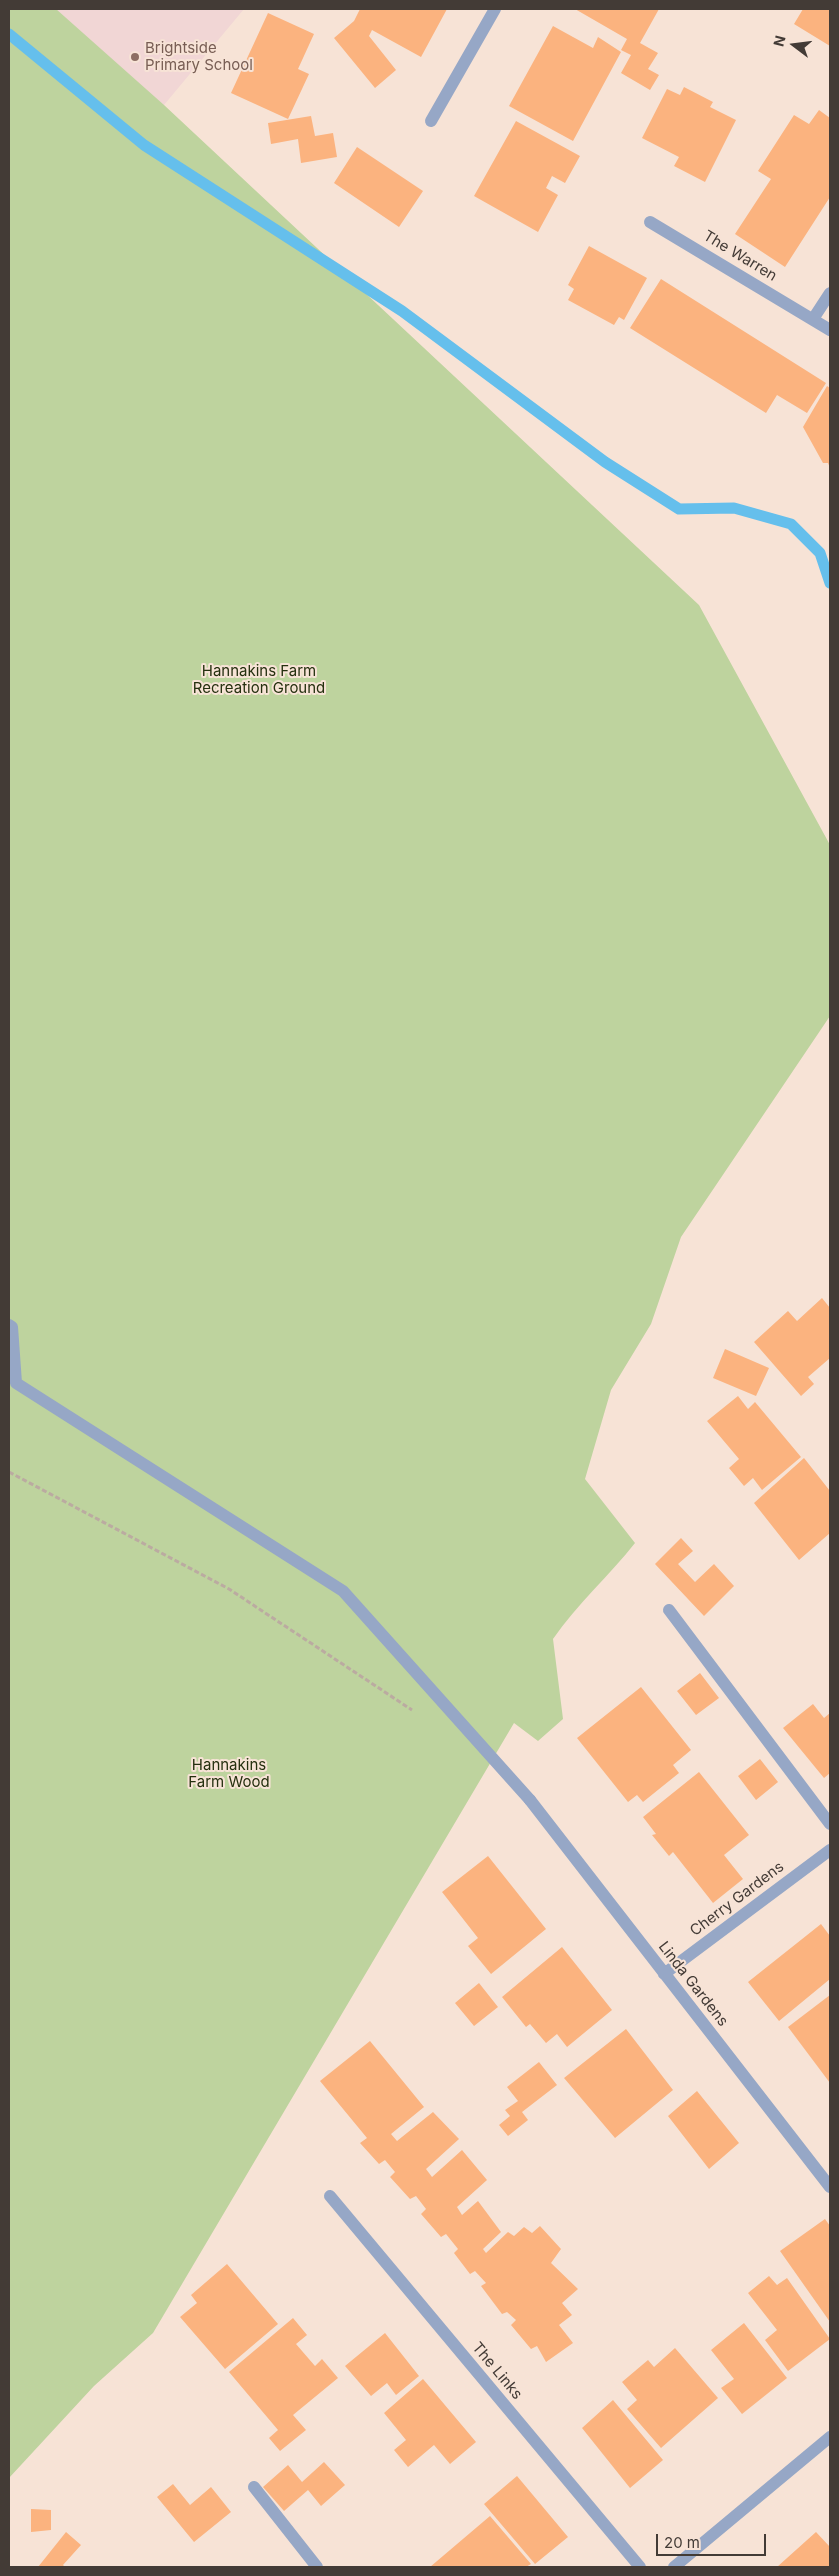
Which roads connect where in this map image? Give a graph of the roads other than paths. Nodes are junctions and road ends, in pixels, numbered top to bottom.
1 (495, 9) edge
2 (431, 121) dead end
3 (650, 222) dead end
4 (830, 293) edge
5 (813, 319) junction
6 (830, 330) edge
7 (9, 1325) edge
8 (669, 1610) dead end
9 (830, 1824) edge
10 (830, 1850) edge
11 (664, 1974) junction
12 (830, 2187) edge
13 (330, 2196) dead end
14 (830, 2437) edge
15 (254, 2487) dead end
16 (318, 2567) edge
17 (640, 2567) edge
18 (674, 2567) edge

1 - 2 street
3 - 5 street, The Warren
4 - 5 street
5 - 6 street, The Warren
7 - 11 street, Linda Gardens
8 - 9 street
10 - 11 street, Cherry Gardens
11 - 12 street, Linda Gardens
13 - 17 street, The Links
14 - 18 street
15 - 16 street

